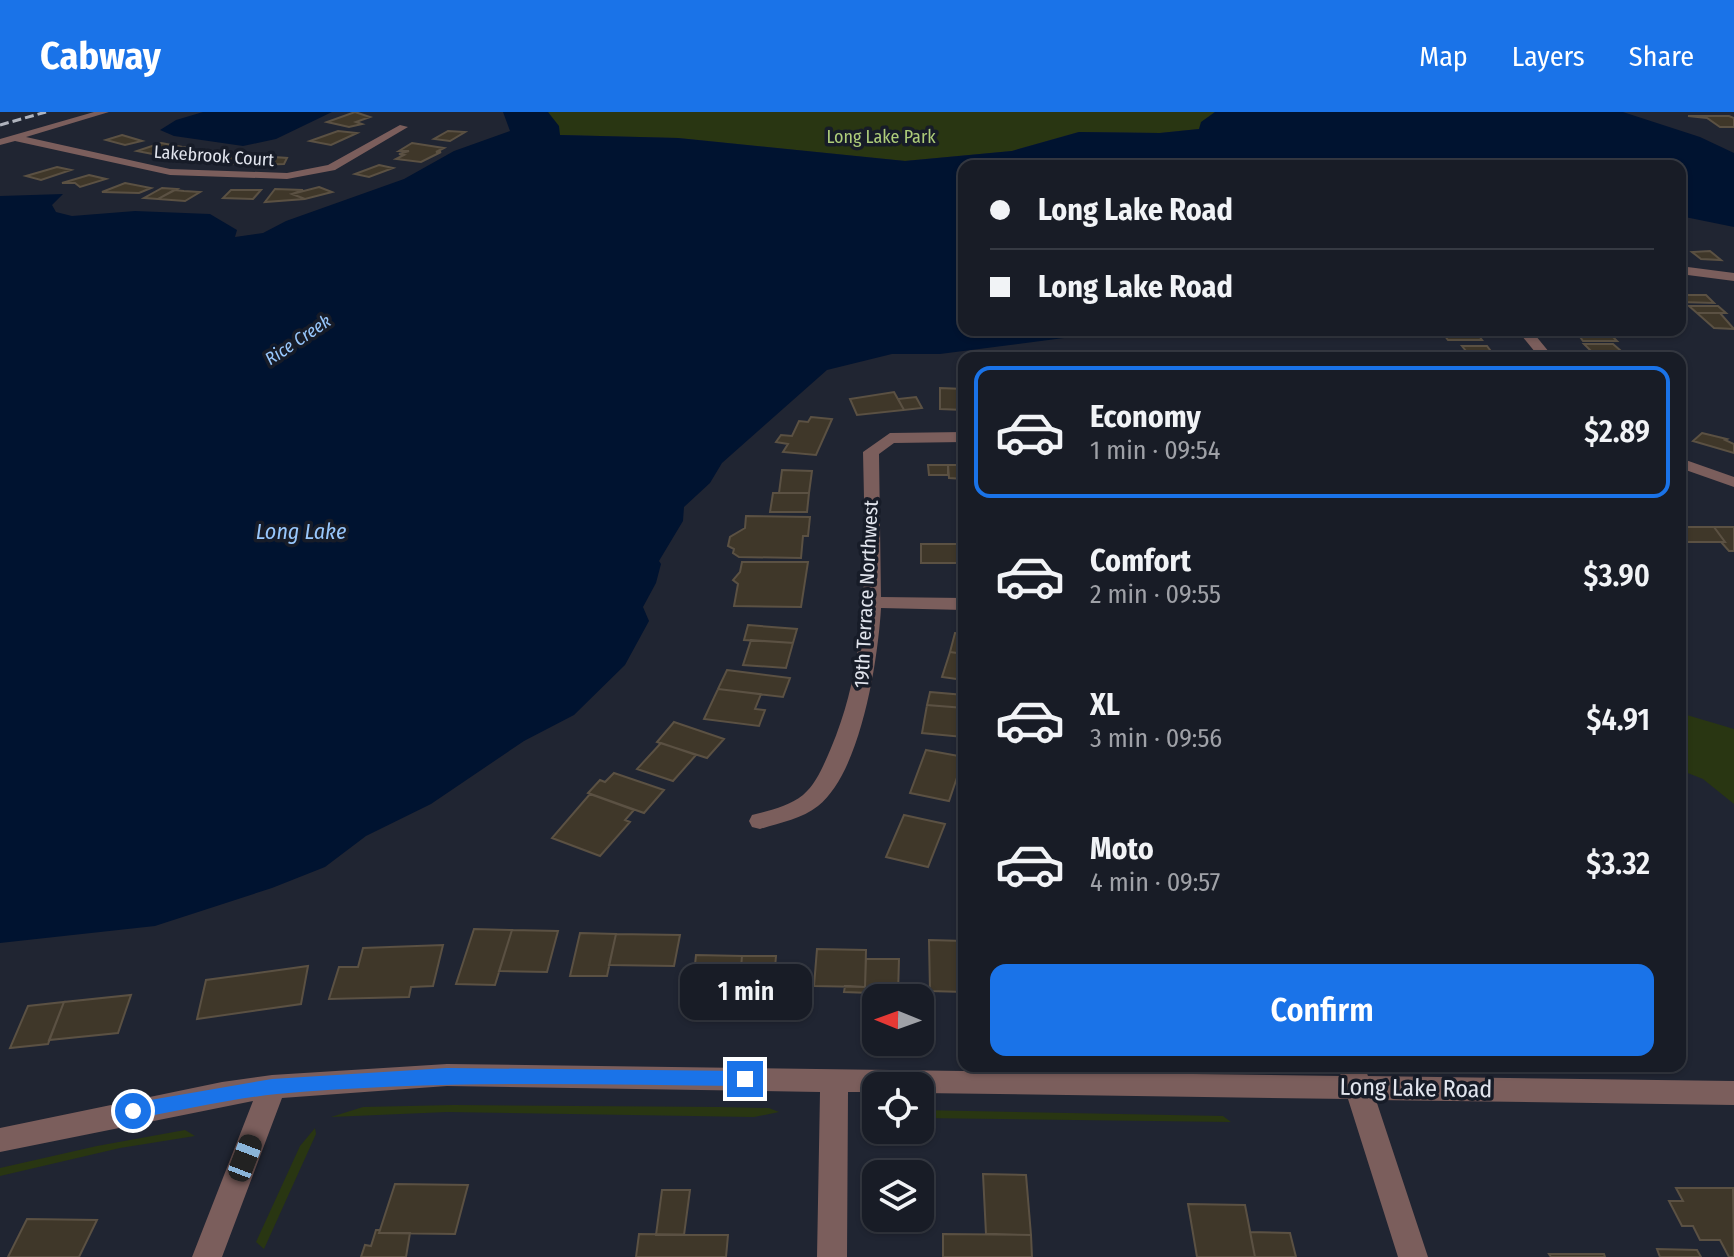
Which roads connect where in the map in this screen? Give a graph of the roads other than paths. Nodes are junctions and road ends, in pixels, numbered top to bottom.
1 (104, 112) edge
2 (403, 127) dead end
3 (15, 138) junction
4 (0, 142) edge
5 (1686, 271) edge
6 (1732, 279) edge
7 (1529, 336) edge
8 (1542, 352) edge
9 (958, 437) edge
10 (1686, 465) edge
11 (1734, 482) edge
12 (870, 602) junction
13 (958, 604) edge
14 (760, 821) dead end
15 (1354, 1077) edge
16 (834, 1080) junction
17 (272, 1087) junction
18 (1734, 1093) edge
19 (0, 1140) edge
20 (207, 1257) edge
21 (832, 1257) edge
22 (1413, 1257) edge

1 - 3 street
2 - 3 street, Lakebrook Court
3 - 4 street
5 - 6 street
7 - 8 street
9 - 12 street, 19th Terrace Northwest
10 - 11 street
12 - 13 street
12 - 14 street, 19th Terrace Northwest
15 - 16 street, Long Lake Road
15 - 18 street, Long Lake Road
15 - 22 street
16 - 17 street, Long Lake Road
16 - 21 street
17 - 19 street, Long Lake Road
17 - 20 street

